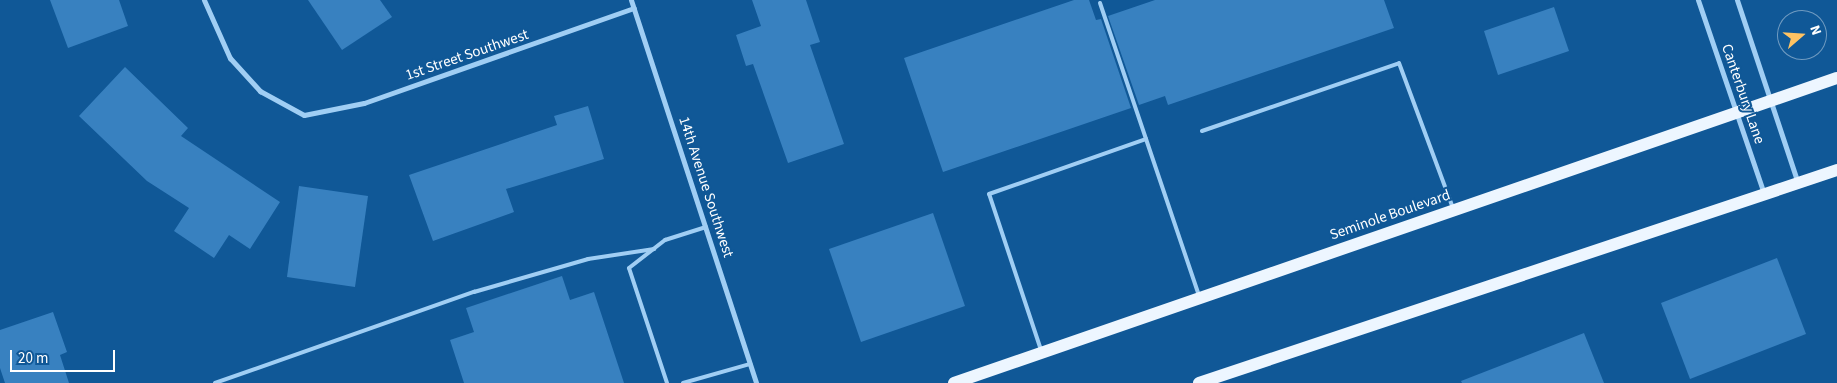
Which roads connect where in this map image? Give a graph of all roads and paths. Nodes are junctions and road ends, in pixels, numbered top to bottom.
1 (204, 0) edge
2 (631, 0) edge
3 (1698, 0) edge
4 (1736, 0) edge
5 (1100, 3) dead end
6 (634, 8) junction
7 (1837, 78) edge
8 (1770, 101) junction
9 (1736, 112) junction
10 (1202, 130) dead end
11 (1146, 139) junction
12 (1837, 170) edge
13 (1798, 184) junction
14 (1764, 196) junction
15 (1454, 210) junction
16 (706, 226) junction
17 (654, 249) junction
18 (1199, 298) junction
19 (1042, 353) junction
20 (750, 364) junction
21 (215, 383) edge
22 (667, 383) edge
23 (683, 383) edge
24 (756, 383) edge
25 (954, 383) edge
26 (1199, 383) edge

1 - 6 street, 1st Street Southwest
2 - 6 street, 14th Avenue Southwest
3 - 9 street, Canterbury Lane
4 - 8 street
5 - 11 lane
6 - 16 street, 14th Avenue Southwest
7 - 8 main road, Seminole Boulevard
8 - 9 main road, Seminole Boulevard
8 - 13 street
9 - 14 street, Canterbury Lane
9 - 15 main road, Seminole Boulevard
10 - 15 lane
11 - 18 lane
11 - 19 lane
12 - 13 main road
13 - 14 main road
14 - 26 main road
15 - 18 main road, Seminole Boulevard
16 - 17 lane
16 - 20 street, 14th Avenue Southwest
17 - 21 lane
17 - 22 lane
18 - 19 main road, Seminole Boulevard
19 - 25 main road, Seminole Boulevard
20 - 23 lane
20 - 24 street, 14th Avenue Southwest

